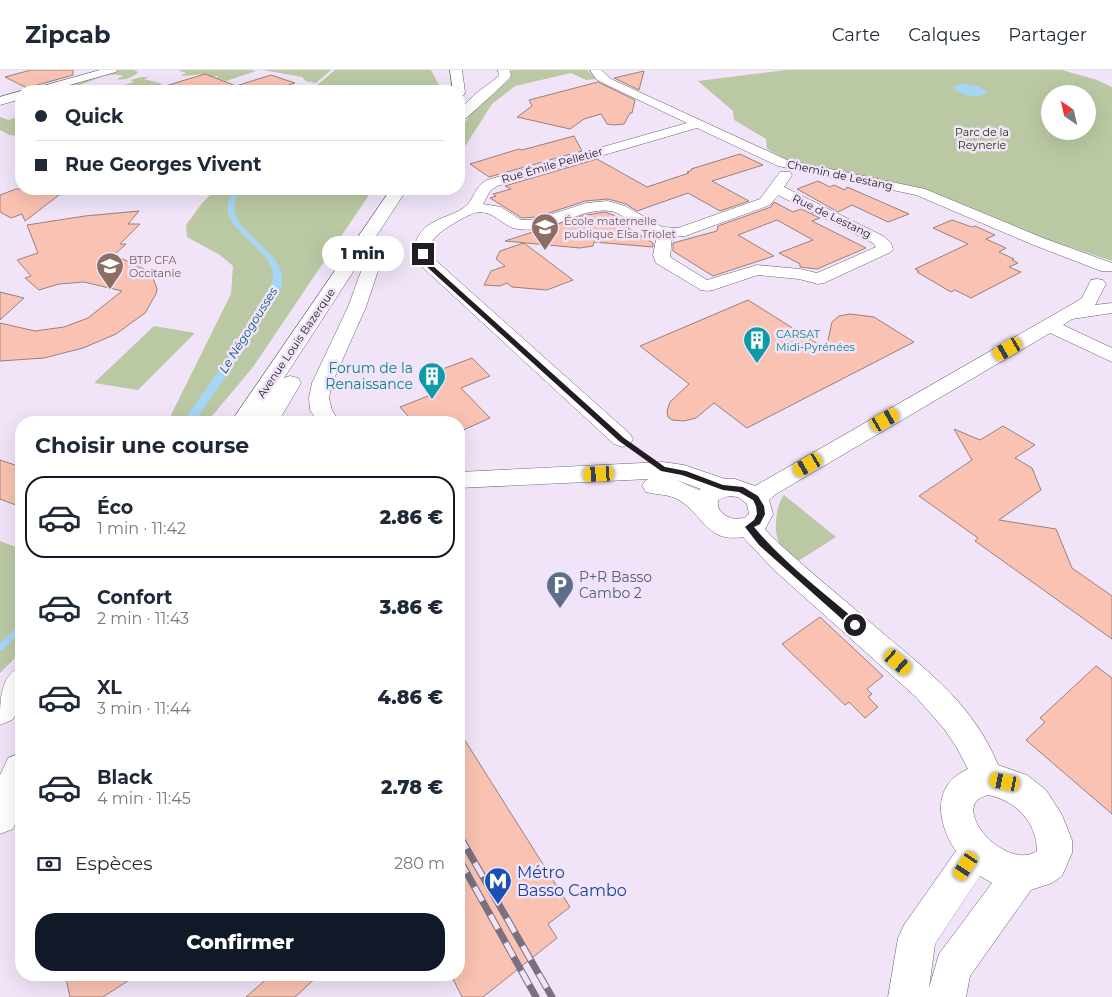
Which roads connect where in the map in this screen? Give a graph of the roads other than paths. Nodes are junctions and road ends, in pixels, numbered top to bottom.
1 (112, 70) edge
2 (456, 70) edge
3 (504, 70) edge
4 (595, 70) edge
5 (58, 85) edge
6 (458, 85) edge
7 (15, 97) edge
8 (0, 101) edge
9 (465, 112) edge
10 (696, 124) junction
11 (794, 167) junction
12 (775, 188) junction
13 (395, 195) edge
14 (410, 195) edge
15 (474, 207) junction
16 (665, 233) junction
17 (1037, 241) junction
18 (378, 247) junction
19 (1110, 268) edge
20 (1100, 283) edge
21 (1112, 308) edge
22 (1067, 315) junction
23 (1049, 325) junction
24 (1112, 356) edge
25 (247, 416) edge
26 (270, 416) edge
27 (324, 416) edge
28 (636, 466) junction
29 (465, 480) edge
30 (723, 488) junction
31 (465, 493) edge
32 (756, 498) junction
33 (705, 507) junction
34 (749, 527) junction
35 (15, 689) edge
36 (0, 709) edge
37 (988, 779) junction
38 (15, 783) edge
39 (0, 816) edge
40 (976, 852) junction
41 (1020, 875) junction
42 (908, 997) edge
43 (946, 997) edge

1 - 5 street
2 - 6 main road
3 - 9 main road
4 - 10 street, Chemin de Lestang
7 - 8 street
10 - 11 street, Chemin de Lestang
10 - 15 street, Rue Émile Pelletier
11 - 12 street
11 - 17 street, Chemin de Lestang
12 - 16 street
12 - 16 street, Rue de Lestang
13 - 25 main road, Avenue Louis Bazerque
14 - 18 main road, Avenue Louis Bazerque
15 - 16 street
15 - 28 street
17 - 19 street, Chemin de Lestang
17 - 20 street, Chemin de Lestang
18 - 26 main road, Avenue Louis Bazerque
18 - 27 street
19 - 20 street, Chemin de Lestang
20 - 22 street
21 - 22 street
22 - 23 street
23 - 24 street
23 - 32 street
28 - 29 street
28 - 30 street
28 - 31 street
28 - 33 street
30 - 32 street
30 - 33 street
32 - 34 street
33 - 34 street
34 - 37 street
35 - 36 main road
37 - 40 street
37 - 41 street
38 - 39 main road
40 - 41 street
40 - 42 street
41 - 43 street

